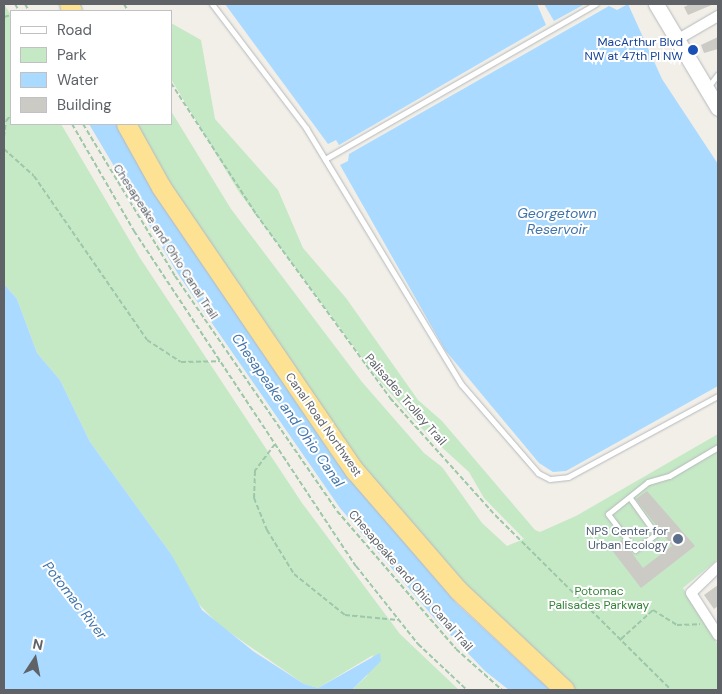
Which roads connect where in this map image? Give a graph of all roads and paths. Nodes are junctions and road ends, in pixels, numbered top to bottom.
1 (212, 4) edge
2 (596, 4) edge
3 (656, 4) edge
4 (718, 16) edge
5 (675, 41) junction
6 (718, 74) edge
7 (172, 85) edge
8 (706, 90) junction
9 (718, 108) edge
10 (10, 116) edge
11 (73, 125) edge
12 (84, 125) edge
13 (127, 125) edge
14 (4, 137) edge
15 (4, 149) edge
16 (325, 159) junction
17 (221, 361) junction
18 (718, 396) edge
19 (275, 444) junction
20 (718, 447) edge
21 (630, 498) junction
22 (718, 567) edge
23 (398, 620) junction
24 (708, 621) junction
25 (718, 635) edge
26 (621, 638) junction
27 (467, 690) edge
28 (502, 690) edge
29 (565, 690) edge
30 (671, 690) edge

1 - 16 lane
2 - 16 lane
3 - 5 main road
4 - 5 street
5 - 8 main road
6 - 8 lane
7 - 26 path, Palisades Trolley Trail
8 - 9 main road
10 - 14 path
11 - 17 path
12 - 28 path, Chesapeake and Ohio Canal Trail
13 - 29 highway, Canal Road Northwest
15 - 17 path
16 - 18 lane
17 - 19 path
19 - 23 path
19 - 23 path
20 - 21 lane
21 - 21 lane
22 - 24 street
23 - 27 path
24 - 25 street
24 - 26 path
26 - 30 path, Palisades Trolley Trail

